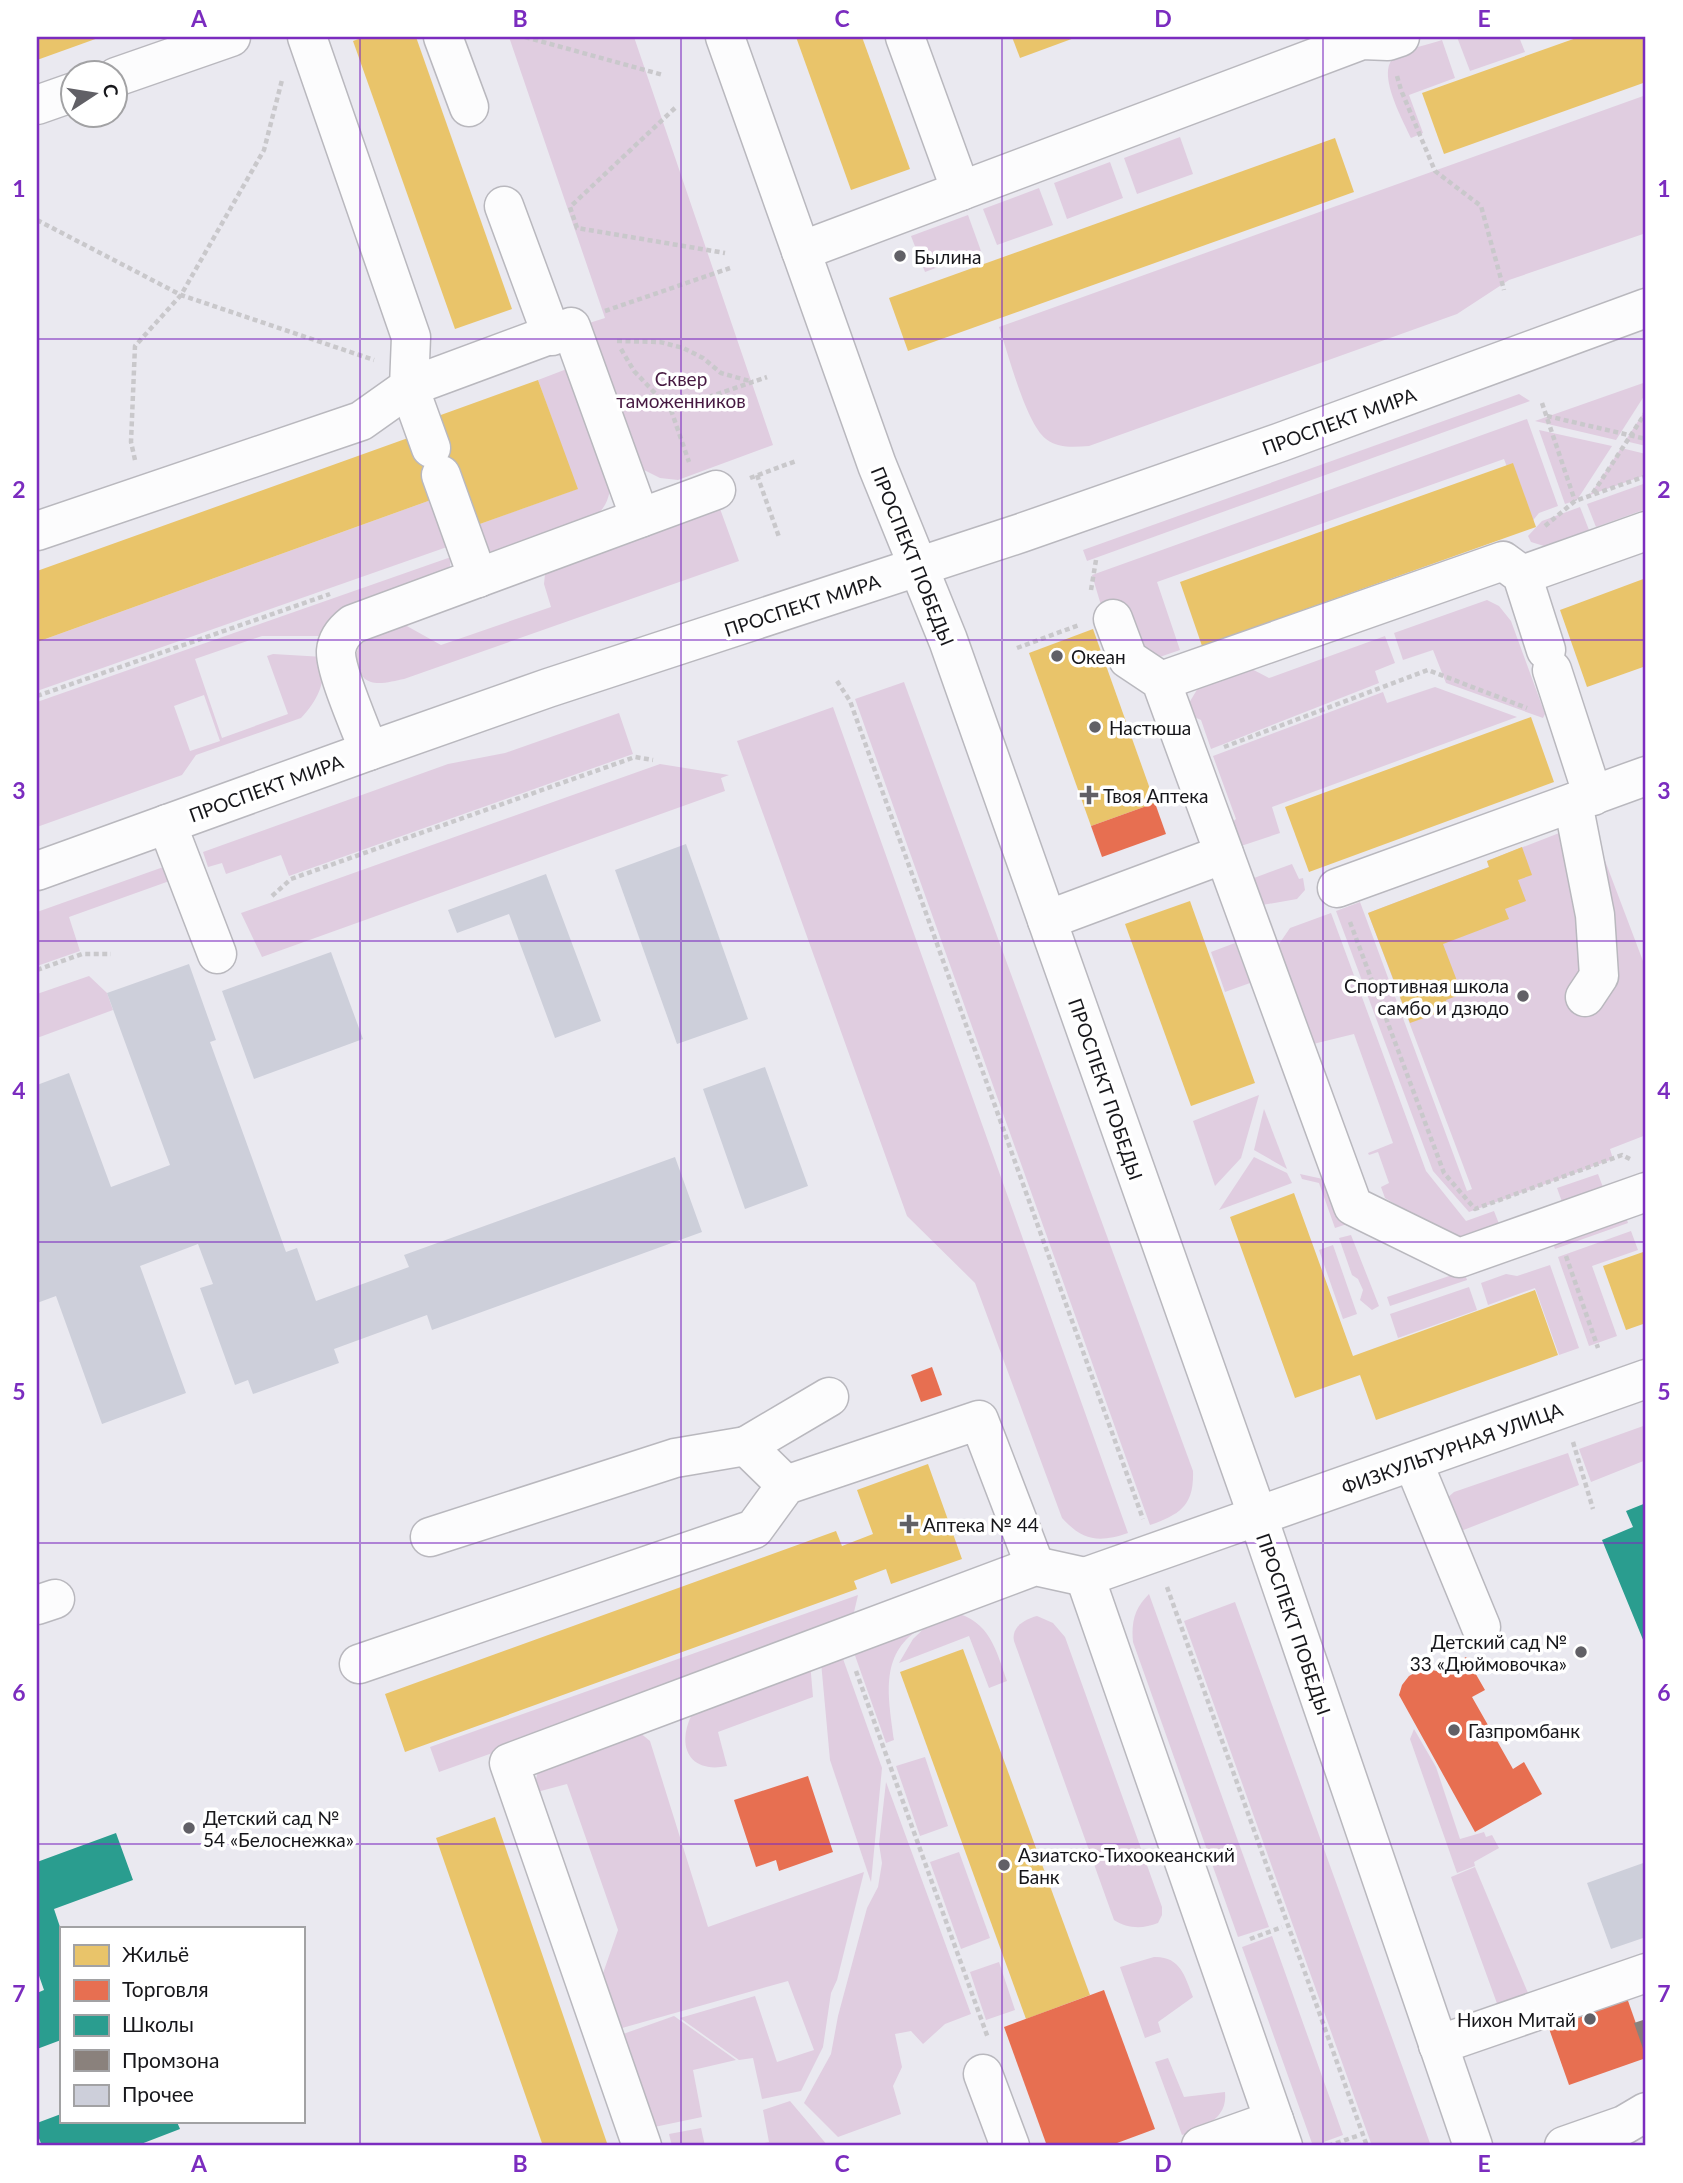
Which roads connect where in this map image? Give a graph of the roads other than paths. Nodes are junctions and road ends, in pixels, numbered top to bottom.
1 (231, 37) edge
2 (307, 37) edge
3 (443, 37) edge
4 (725, 37) edge
5 (905, 37) edge
6 (1378, 39) edge
7 (130, 72) edge
8 (60, 97) edge
9 (37, 105) edge
10 (468, 107) dead end
11 (961, 191) junction
12 (504, 206) dead end
13 (801, 251) junction
14 (1646, 308) edge
15 (562, 331) junction
16 (409, 387) junction
17 (708, 493) road end
18 (639, 518) junction
19 (37, 531) edge
20 (1646, 531) edge
21 (918, 567) junction
22 (1513, 568) junction
23 (478, 578) junction
24 (1113, 619) road end
25 (1161, 681) junction
26 (369, 751) junction
27 (1646, 776) edge
28 (1583, 799) junction
29 (167, 824) junction
30 (1224, 854) junction
31 (37, 872) edge
32 (1338, 888) road end
33 (1047, 920) junction
34 (217, 954) dead end
35 (1584, 997) dead end
36 (1642, 1178) edge
37 (1646, 1379) edge
38 (829, 1397) dead end
39 (746, 1446) junction
40 (1413, 1462) junction
41 (786, 1485) junction
42 (1258, 1517) junction
43 (430, 1537) dead end
44 (1035, 1566) junction
45 (1085, 1577) junction
46 (1481, 1627) dead end
47 (359, 1664) dead end
48 (1646, 1973) edge
49 (1438, 2045) junction
50 (983, 2074) road end
51 (1646, 2112) edge
52 (1279, 2133) edge
53 (642, 2146) edge
54 (1010, 2146) edge
55 (1201, 2146) edge
56 (1473, 2146) edge
57 (1564, 2146) edge

1 - 7 main road
2 - 16 main road
3 - 10 main road
4 - 13 main road, ПРОСПЕКТ ПОБЕДЫ
5 - 11 main road
6 - 11 main road
8 - 9 main road
11 - 13 main road
12 - 15 main road
13 - 21 main road, ПРОСПЕКТ ПОБЕДЫ
14 - 21 main road, ПРОСПЕКТ МИРА
15 - 16 main road
15 - 18 main road
16 - 19 main road
16 - 23 main road
17 - 18 main road
18 - 23 main road
20 - 22 main road
21 - 26 main road, ПРОСПЕКТ МИРА
21 - 33 main road, ПРОСПЕКТ ПОБЕДЫ
22 - 25 main road
22 - 28 main road
23 - 26 main road
24 - 25 main road
25 - 30 main road
26 - 29 main road, ПРОСПЕКТ МИРА
27 - 28 main road
28 - 32 main road
28 - 35 main road
29 - 31 main road, ПРОСПЕКТ МИРА
29 - 34 main road
30 - 33 main road
30 - 36 main road
33 - 42 main road, ПРОСПЕКТ ПОБЕДЫ
37 - 40 main road, ФИЗКУЛЬТУРНАЯ УЛИЦА
38 - 39 main road
39 - 41 main road
39 - 43 main road
40 - 42 main road, ФИЗКУЛЬТУРНАЯ УЛИЦА
40 - 46 main road
41 - 44 main road
41 - 47 main road
42 - 45 main road, ФИЗКУЛЬТУРНАЯ УЛИЦА
42 - 49 main road, ПРОСПЕКТ ПОБЕДЫ
44 - 45 main road
44 - 53 main road
45 - 52 main road
48 - 49 main road
49 - 56 main road, ПРОСПЕКТ ПОБЕДЫ
50 - 54 main road
51 - 57 main road
52 - 55 main road

